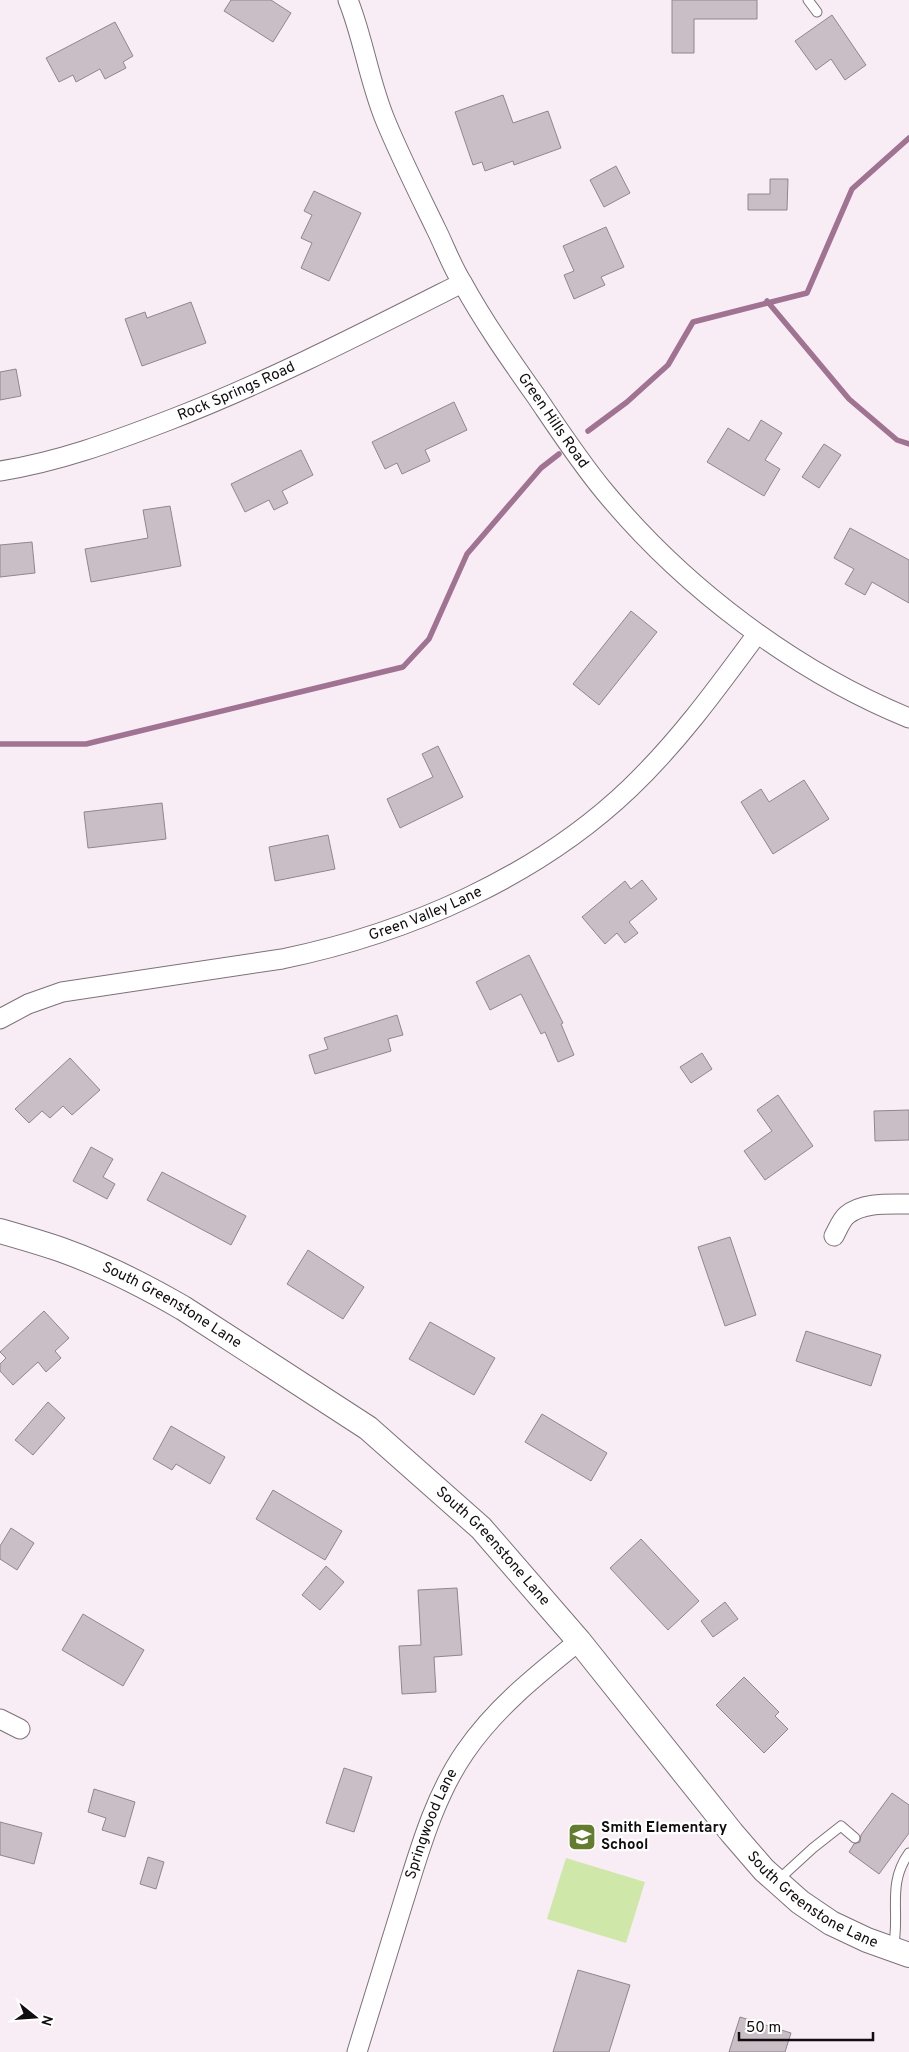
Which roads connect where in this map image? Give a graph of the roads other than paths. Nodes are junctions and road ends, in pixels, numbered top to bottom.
1 (348, 0) edge
2 (808, 0) edge
3 (817, 12) dead end
4 (462, 283) junction
5 (0, 471) edge
6 (758, 634) junction
7 (909, 718) edge
8 (0, 1019) edge
9 (909, 1204) edge
10 (0, 1231) edge
11 (834, 1236) dead end
12 (579, 1641) junction
13 (0, 1719) edge
14 (20, 1729) dead end
15 (855, 1838) dead end
16 (909, 1853) edge
17 (777, 1881) junction
18 (901, 1952) edge
19 (357, 2052) edge

1 - 4 street, Green Hills Road
2 - 3 lane
4 - 5 street, Rock Springs Road
4 - 6 street, Green Hills Road
6 - 7 street, Green Hills Road
6 - 8 street, Green Valley Lane
9 - 11 street
10 - 12 street, South Greenstone Lane
12 - 17 street, South Greenstone Lane
12 - 19 street, Springwood Lane
13 - 14 street
15 - 17 lane
16 - 18 lane
17 - 18 street, South Greenstone Lane

